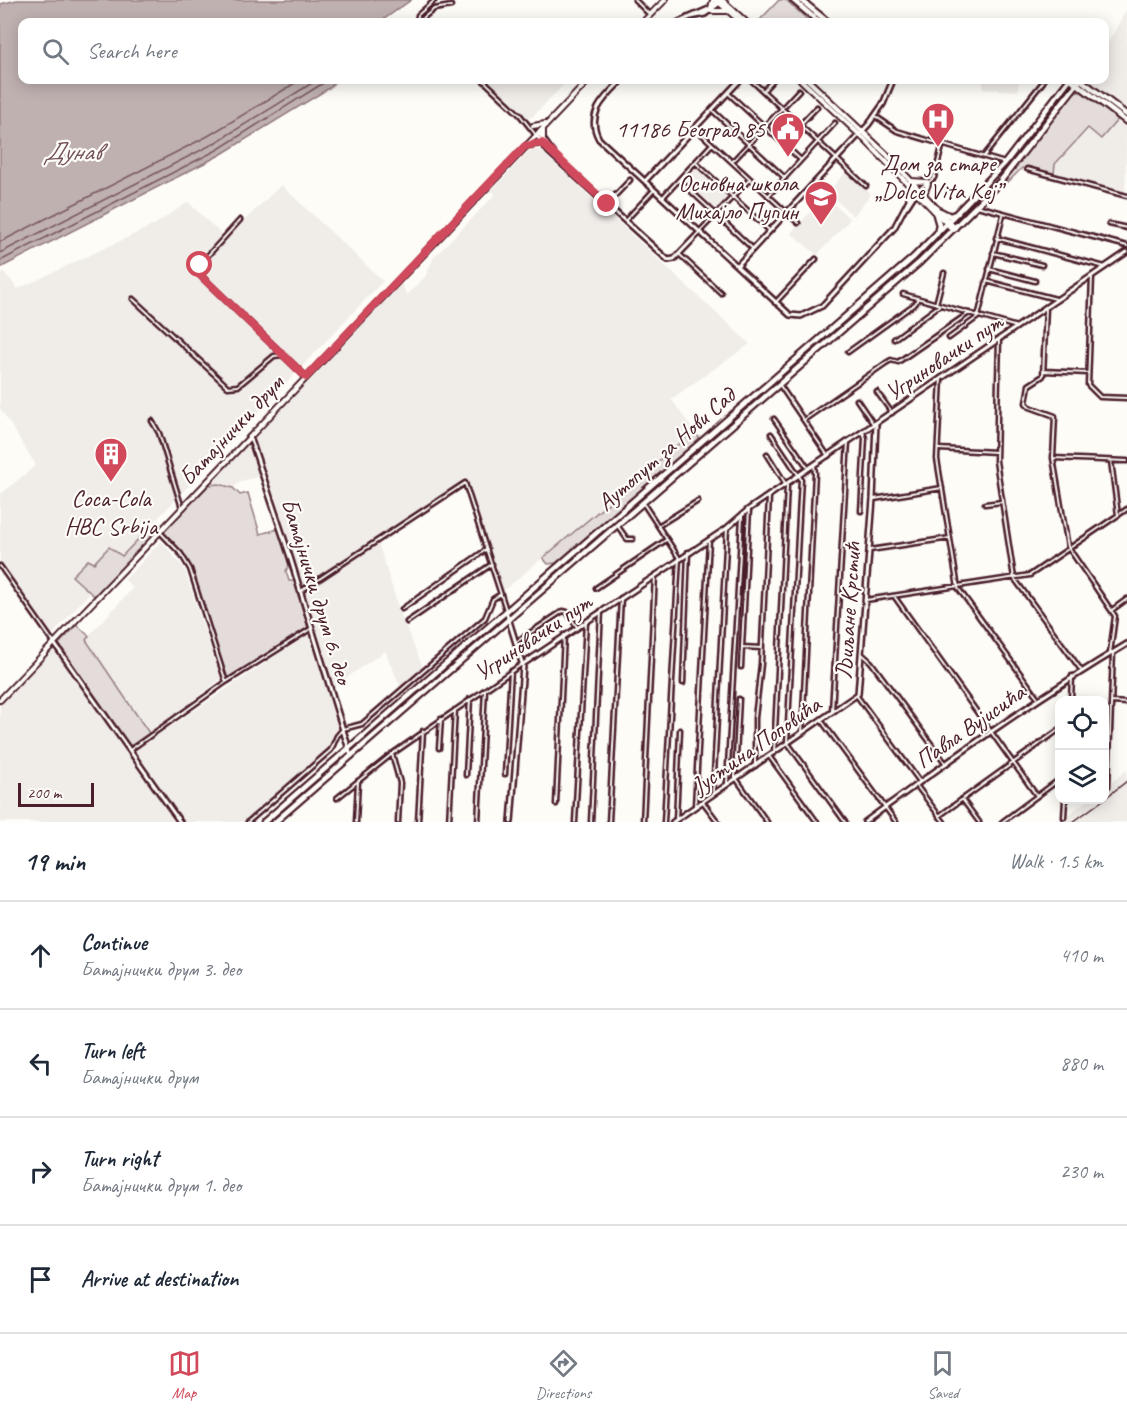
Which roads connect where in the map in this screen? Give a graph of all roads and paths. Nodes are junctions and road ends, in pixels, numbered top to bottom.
1 (435, 0) edge
2 (635, 0) edge
3 (664, 0) edge
4 (793, 0) edge
5 (801, 0) edge
6 (719, 1) edge
7 (451, 6) dead end
8 (711, 10) junction
9 (729, 11) junction
10 (650, 15) junction
11 (418, 18) edge
12 (422, 18) edge
13 (647, 18) edge
14 (686, 18) edge
15 (737, 18) edge
16 (741, 18) edge
17 (814, 18) edge
18 (823, 18) edge
19 (487, 84) edge
20 (585, 84) edge
21 (618, 84) edge
22 (736, 84) edge
23 (755, 84) edge
24 (769, 84) edge
25 (806, 84) edge
26 (812, 84) edge
27 (891, 84) edge
28 (1041, 84) edge
29 (1060, 84) edge
30 (1071, 84) edge
31 (1074, 84) edge
32 (1080, 84) edge
33 (1082, 84) edge
34 (799, 90) dead end
35 (1087, 90) junction
36 (763, 91) junction
37 (728, 92) junction
38 (1059, 94) junction
39 (1069, 94) junction
40 (817, 107) dead end
41 (782, 108) junction
42 (712, 110) junction
43 (1127, 115) edge
44 (875, 116) junction
45 (1127, 122) edge
46 (528, 123) junction
47 (546, 123) junction
48 (835, 123) dead end
49 (800, 125) junction
50 (533, 126) junction
51 (765, 127) junction
52 (695, 128) junction
53 (861, 132) junction
54 (537, 134) junction
55 (542, 141) junction
56 (818, 142) junction
57 (943, 143) junction
58 (712, 144) junction
59 (749, 144) junction
60 (525, 146) junction
61 (984, 156) junction
62 (836, 159) junction
63 (801, 160) junction
64 (695, 162) junction
65 (732, 162) junction
66 (1005, 163) junction
67 (1026, 169) dead end
68 (785, 178) junction
69 (750, 179) junction
70 (630, 180) dead end
71 (679, 180) junction
72 (645, 182) junction
73 (910, 183) junction
74 (927, 183) junction
75 (866, 186) dead end
76 (654, 190) junction
77 (917, 190) junction
78 (768, 196) junction
79 (923, 196) junction
80 (1127, 196) edge
81 (663, 197) junction
82 (733, 197) junction
83 (910, 197) junction
84 (607, 204) junction
85 (977, 206) junction
86 (962, 210) junction
87 (937, 211) junction
88 (786, 213) junction
89 (716, 214) junction
90 (1003, 215) junction
91 (240, 220) dead end
92 (625, 221) junction
93 (798, 223) dead end
94 (949, 224) junction
95 (1109, 224) dead end
96 (1127, 228) edge
97 (954, 229) junction
98 (770, 231) junction
99 (700, 232) junction
100 (936, 236) junction
101 (996, 238) junction
102 (1127, 246) edge
103 (753, 249) junction
104 (1127, 252) edge
105 (993, 253) junction
106 (679, 254) junction
107 (816, 259) dead end
108 (1042, 265) dead end
109 (737, 266) junction
110 (1105, 267) junction
111 (989, 269) junction
112 (944, 273) dead end
113 (1092, 276) junction
114 (986, 280) junction
115 (1035, 281) dead end
116 (721, 293) dead end
117 (903, 294) dead end
118 (133, 299) dead end
119 (917, 300) junction
120 (1057, 300) junction
121 (775, 303) junction
122 (938, 305) junction
123 (1046, 307) junction
124 (969, 313) junction
125 (978, 315) junction
126 (1017, 327) junction
127 (949, 338) dead end
128 (894, 339) dead end
129 (999, 339) junction
130 (848, 352) dead end
131 (282, 355) junction
132 (1044, 371) junction
133 (1088, 374) junction
134 (306, 377) junction
135 (941, 378) junction
136 (779, 384) junction
137 (877, 392) dead end
138 (1127, 398) edge
139 (857, 400) dead end
140 (892, 413) junction
141 (774, 419) dead end
142 (804, 420) junction
143 (152, 421) dead end
144 (875, 424) junction
145 (863, 432) junction
146 (771, 434) dead end
147 (250, 437) junction
148 (848, 441) junction
149 (937, 448) junction
150 (996, 452) junction
151 (767, 454) dead end
152 (828, 456) junction
153 (1053, 458) junction
154 (1111, 460) junction
155 (1127, 461) edge
156 (814, 465) junction
157 (808, 469) junction
158 (800, 475) junction
159 (787, 484) junction
160 (942, 488) junction
161 (769, 497) junction
162 (873, 499) junction
163 (698, 501) dead end
164 (1002, 502) junction
165 (642, 503) junction
166 (985, 504) dead end
167 (182, 508) junction
168 (749, 508) junction
169 (1127, 509) edge
170 (861, 510) dead end
171 (742, 514) junction
172 (1118, 515) junction
173 (616, 525) junction
174 (658, 526) junction
175 (727, 528) junction
176 (157, 530) junction
177 (950, 538) junction
178 (633, 539) dead end
179 (666, 540) junction
180 (709, 540) junction
181 (487, 549) junction
182 (1069, 549) junction
183 (869, 550) junction
184 (688, 552) junction
185 (679, 558) junction
186 (492, 564) junction
187 (0, 566) edge
188 (655, 575) junction
189 (1014, 578) junction
190 (958, 586) junction
191 (596, 588) dead end
192 (301, 591) junction
193 (501, 594) junction
194 (894, 596) junction
195 (621, 598) junction
196 (866, 600) junction
197 (1127, 600) edge
198 (402, 609) dead end
199 (1112, 610) junction
200 (506, 611) junction
201 (601, 611) junction
202 (508, 620) junction
203 (407, 622) dead end
204 (585, 622) junction
205 (577, 627) junction
206 (312, 628) junction
207 (564, 635) junction
208 (516, 642) junction
209 (54, 643) junction
210 (1127, 644) edge
211 (1122, 646) junction
212 (742, 647) junction
213 (762, 648) junction
214 (1127, 649) edge
215 (1112, 652) junction
216 (862, 654) junction
217 (523, 664) junction
218 (741, 667) dead end
219 (1081, 670) junction
220 (511, 671) junction
221 (1072, 676) junction
222 (226, 682) junction
223 (683, 683) dead end
224 (485, 689) junction
225 (857, 696) junction
226 (1071, 696) edge
227 (1038, 698) junction
228 (470, 699) junction
229 (739, 699) dead end
230 (0, 700) edge
231 (1112, 702) junction
232 (1127, 703) edge
233 (455, 710) junction
234 (833, 712) junction
235 (441, 719) junction
236 (821, 720) junction
237 (343, 729) junction
238 (680, 730) dead end
239 (423, 731) junction
240 (990, 731) junction
241 (1055, 732) edge
242 (802, 733) junction
243 (787, 743) junction
244 (349, 748) junction
245 (439, 748) dead end
246 (129, 750) junction
247 (774, 753) junction
248 (392, 754) junction
249 (351, 756) junction
250 (769, 756) junction
251 (1012, 762) junction
252 (945, 764) junction
253 (1109, 765) edge
254 (755, 766) junction
255 (505, 774) dead end
256 (466, 775) dead end
257 (736, 780) junction
258 (358, 781) junction
259 (920, 782) junction
260 (1055, 782) edge
261 (728, 785) junction
262 (916, 785) junction
263 (713, 794) junction
264 (1037, 796) junction
265 (337, 798) dead end
266 (962, 799) junction
267 (703, 802) junction
268 (556, 804) dead end
269 (1065, 804) edge
270 (696, 807) junction
271 (885, 807) junction
272 (939, 816) junction
273 (1064, 817) dead end
274 (674, 821) edge
275 (180, 822) edge
276 (248, 822) edge
277 (264, 822) edge
278 (275, 822) edge
279 (356, 822) edge
280 (398, 822) edge
281 (418, 822) edge
282 (449, 822) edge
283 (478, 822) edge
284 (512, 822) edge
285 (575, 822) edge
286 (591, 822) edge
287 (609, 822) edge
288 (643, 822) edge
289 (664, 822) edge
290 (717, 822) edge
291 (767, 822) edge
292 (817, 822) edge
293 (845, 822) edge
294 (866, 822) edge
295 (896, 822) edge
296 (944, 822) edge
297 (979, 822) edge
298 (1002, 822) edge

1 - 11 street
2 - 10 street
3 - 10 main road
4 - 17 main road
5 - 18 main road
6 - 8 main road
6 - 9 main road
6 - 16 main road
7 - 12 street
8 - 9 main road
8 - 14 street
9 - 15 main road
10 - 13 main road
19 - 46 street
20 - 47 main road, Батајнички друм
21 - 72 street
22 - 37 street
23 - 36 street
24 - 36 street
25 - 53 main road
26 - 53 main road
27 - 44 street
28 - 61 street
29 - 38 main road
30 - 38 main road, Аутопут за Нови Сад
31 - 39 main road, Аутопут за Нови Сад
32 - 35 main road
33 - 43 main road
34 - 41 street
35 - 39 main road
35 - 45 main road
36 - 41 street
37 - 42 street
37 - 51 street
38 - 66 main road, Аутопут за Нови Сад
39 - 85 main road, Аутопут за Нови Сад
40 - 49 street
41 - 49 street
41 - 51 street
42 - 52 street
42 - 59 street
44 - 53 street
44 - 57 street
46 - 50 street
46 - 54 street
47 - 50 main road
47 - 54 main road, Батајнички друм
47 - 55 main road
48 - 56 street
49 - 56 street
50 - 54 street
51 - 59 street
51 - 63 street
52 - 58 street
52 - 72 street
53 - 62 street
53 - 73 main road
54 - 55 street
54 - 60 main road, Батајнички друм
55 - 60 main road
55 - 84 street
56 - 62 street
56 - 63 street
57 - 61 street
57 - 74 street
58 - 64 street
58 - 65 street
59 - 65 street
59 - 68 street
60 - 134 main road, Батајнички друм
61 - 66 street
62 - 75 street
62 - 88 street
63 - 68 street
64 - 71 street
64 - 82 street
65 - 69 street
66 - 86 main road, Аутопут за Нови Сад
67 - 80 street
68 - 78 street
69 - 78 street
69 - 82 street
70 - 84 street
71 - 81 street
71 - 89 street
72 - 76 street
73 - 74 main road
73 - 77 main road
73 - 83 main road
74 - 77 street
74 - 79 main road
76 - 81 street
76 - 92 street
77 - 79 main road
77 - 83 street
78 - 88 street
79 - 83 main road
79 - 87 main road
81 - 99 street
82 - 89 street
82 - 98 street
83 - 121 street
84 - 92 street
85 - 90 street
85 - 97 main road, Аутопут за Нови Сад
86 - 87 main road
86 - 94 main road, Аутопут за Нови Сад
87 - 94 main road
87 - 100 main road
88 - 93 street
88 - 98 street
89 - 99 street
89 - 103 street
90 - 101 street
90 - 102 street
91 - 131 street
92 - 106 street
94 - 97 main road
94 - 100 main road, Аутопут за Нови Сад
95 - 96 street
97 - 136 main road, Аутопут за Нови Сад
98 - 103 street
99 - 106 street
99 - 109 street
100 - 200 main road, Аутопут за Нови Сад
101 - 105 street
101 - 110 street
103 - 109 street
104 - 110 street, Угриновачки пут
105 - 108 street
105 - 111 street
106 - 116 street
107 - 121 street
109 - 121 street
110 - 113 street, Угриновачки пут
111 - 114 street
111 - 115 street
112 - 122 street
113 - 120 street, Угриновачки пут
113 - 133 street
114 - 120 street
114 - 125 street
117 - 119 street
118 - 131 street
119 - 122 street
119 - 130 street
120 - 123 street, Угриновачки пут
122 - 124 street
122 - 128 street
123 - 126 street, Угриновачки пут
123 - 132 street
124 - 125 street
124 - 142 street
125 - 126 street
125 - 127 street
126 - 129 street, Угриновачки пут
129 - 135 street, Угриновачки пут
129 - 150 street
131 - 134 street
132 - 133 street
132 - 153 street
133 - 138 street
134 - 147 main road, Батајнички друм
135 - 140 street, Угриновачки пут
135 - 149 street
136 - 142 street
136 - 165 main road, Аутопут за Нови Сад
137 - 140 street
139 - 144 street
140 - 144 street, Угриновачки пут
141 - 157 street
142 - 152 street
143 - 167 street
144 - 145 street, Угриновачки пут
144 - 162 street, Љиљане Крстић
145 - 148 street, Угриновачки пут
145 - 170 street
146 - 158 street
147 - 167 main road, Батајнички друм
147 - 192 street, Батајнички друм 6. део
148 - 152 street, Угриновачки пут
148 - 234 street
149 - 150 street
149 - 160 street
150 - 164 street
151 - 159 street
152 - 156 street, Угриновачки пут
153 - 154 street
153 - 182 street
154 - 155 street
154 - 172 street
156 - 157 street, Угриновачки пут
156 - 242 street
157 - 158 street, Угриновачки пут
158 - 159 street, Угриновачки пут
158 - 243 street
159 - 161 street, Угриновачки пут
159 - 247 street
160 - 162 street
160 - 177 street
161 - 168 street, Угриновачки пут
161 - 213 street
162 - 183 street, Љиљане Крстић
163 - 174 street
164 - 166 street
164 - 189 street
165 - 173 main road, Аутопут за Нови Сад
165 - 174 street
167 - 176 main road, Батајнички друм
168 - 171 street, Угриновачки пут
168 - 212 street
169 - 172 street
171 - 175 street, Угриновачки пут
171 - 261 street
172 - 182 street
173 - 178 street
173 - 202 main road, Аутопут за Нови Сад
174 - 179 street
175 - 180 street, Угриновачки пут
175 - 263 street
176 - 209 main road, Батајнички друм
176 - 222 street
177 - 183 street
177 - 190 street
179 - 185 street
179 - 191 street
180 - 184 street, Угриновачки пут
180 - 270 street
181 - 186 street
181 - 192 street
181 - 198 street
182 - 189 street
182 - 199 street
183 - 196 street, Љиљане Крстић
184 - 185 street, Угриновачки пут
184 - 223 street
185 - 188 street, Угриновачки пут
185 - 289 street
186 - 193 street
186 - 203 street
187 - 209 street
188 - 195 street, Угриновачки пут
188 - 288 street
189 - 190 street
189 - 219 street
190 - 194 street
190 - 227 street
192 - 206 street, Батајнички друм 6. део
193 - 200 street
193 - 237 street
194 - 196 street
194 - 240 street
195 - 201 street, Угриновачки пут
195 - 287 street
196 - 216 street, Љиљане Крстић
197 - 199 street
199 - 215 street
200 - 202 street
200 - 244 main road, Аутопут за Нови Сад
201 - 204 street, Угриновачки пут
201 - 286 street
202 - 208 street
202 - 249 main road, Аутопут за Нови Сад
204 - 205 street, Угриновачки пут
204 - 285 street
205 - 207 street, Угриновачки пут
205 - 208 street
206 - 222 street
206 - 237 street, Батајнички друм 6. део
207 - 217 street, Угриновачки пут
207 - 268 street
208 - 217 street
209 - 230 main road, Батајнички друм
209 - 246 street
210 - 211 street, Павла Вујисића
211 - 214 street
211 - 215 street, Павла Вујисића
212 - 213 street
212 - 218 street
213 - 254 street
215 - 219 street, Павла Вујисића
215 - 231 street
216 - 225 street, Љиљане Крстић
216 - 252 street
217 - 220 street, Угриновачки пут
217 - 284 street
219 - 221 street, Павла Вујисића
220 - 224 street, Угриновачки пут
220 - 255 street
221 - 226 street
221 - 227 street, Павла Вујисића
222 - 246 street
224 - 228 street, Угриновачки пут
224 - 283 street
225 - 234 street, Јустина Поповића
225 - 259 street, Љиљане Крстић
227 - 240 street, Павла Вујисића
228 - 233 street, Угриновачки пут
228 - 256 street
229 - 257 street
231 - 232 street
231 - 253 street
233 - 235 street, Угриновачки пут
233 - 282 street
234 - 236 street, Јустина Поповића
235 - 239 street, Угриновачки пут
235 - 245 street
236 - 242 street, Јустина Поповића
236 - 271 street
237 - 244 street, Батајнички друм 6. део
237 - 276 street
238 - 274 street
239 - 248 street, Угриновачки пут
239 - 281 street
240 - 251 street
240 - 252 street, Павла Вујисића
241 - 251 street
242 - 243 street, Јустина Поповића
243 - 247 street, Јустина Поповића
243 - 293 street
244 - 249 street, Батајнички друм 6. део
244 - 277 main road, Аутопут за Нови Сад
246 - 275 street
247 - 250 street, Јустина Поповића
248 - 258 street, Угриновачки пут
248 - 280 street
249 - 278 main road, Аутопут за Нови Сад
250 - 254 street, Јустина Поповића
250 - 292 street
251 - 264 street
251 - 266 street
252 - 259 street, Павла Вујисића
254 - 257 street, Јустина Поповића
257 - 261 street, Јустина Поповића
257 - 291 street
258 - 265 street, Угриновачки пут
258 - 279 street
259 - 262 street, Павла Вујисића
260 - 264 street
261 - 263 street, Јустина Поповића
262 - 271 street, Павла Вујисића
262 - 272 street
263 - 267 street, Јустина Поповића
264 - 298 street
266 - 272 street
266 - 297 street
267 - 270 street, Јустина Поповића
267 - 290 street
269 - 273 street
270 - 274 street, Јустина Поповића
271 - 294 street, Павла Вујисића
271 - 295 street
272 - 296 street

